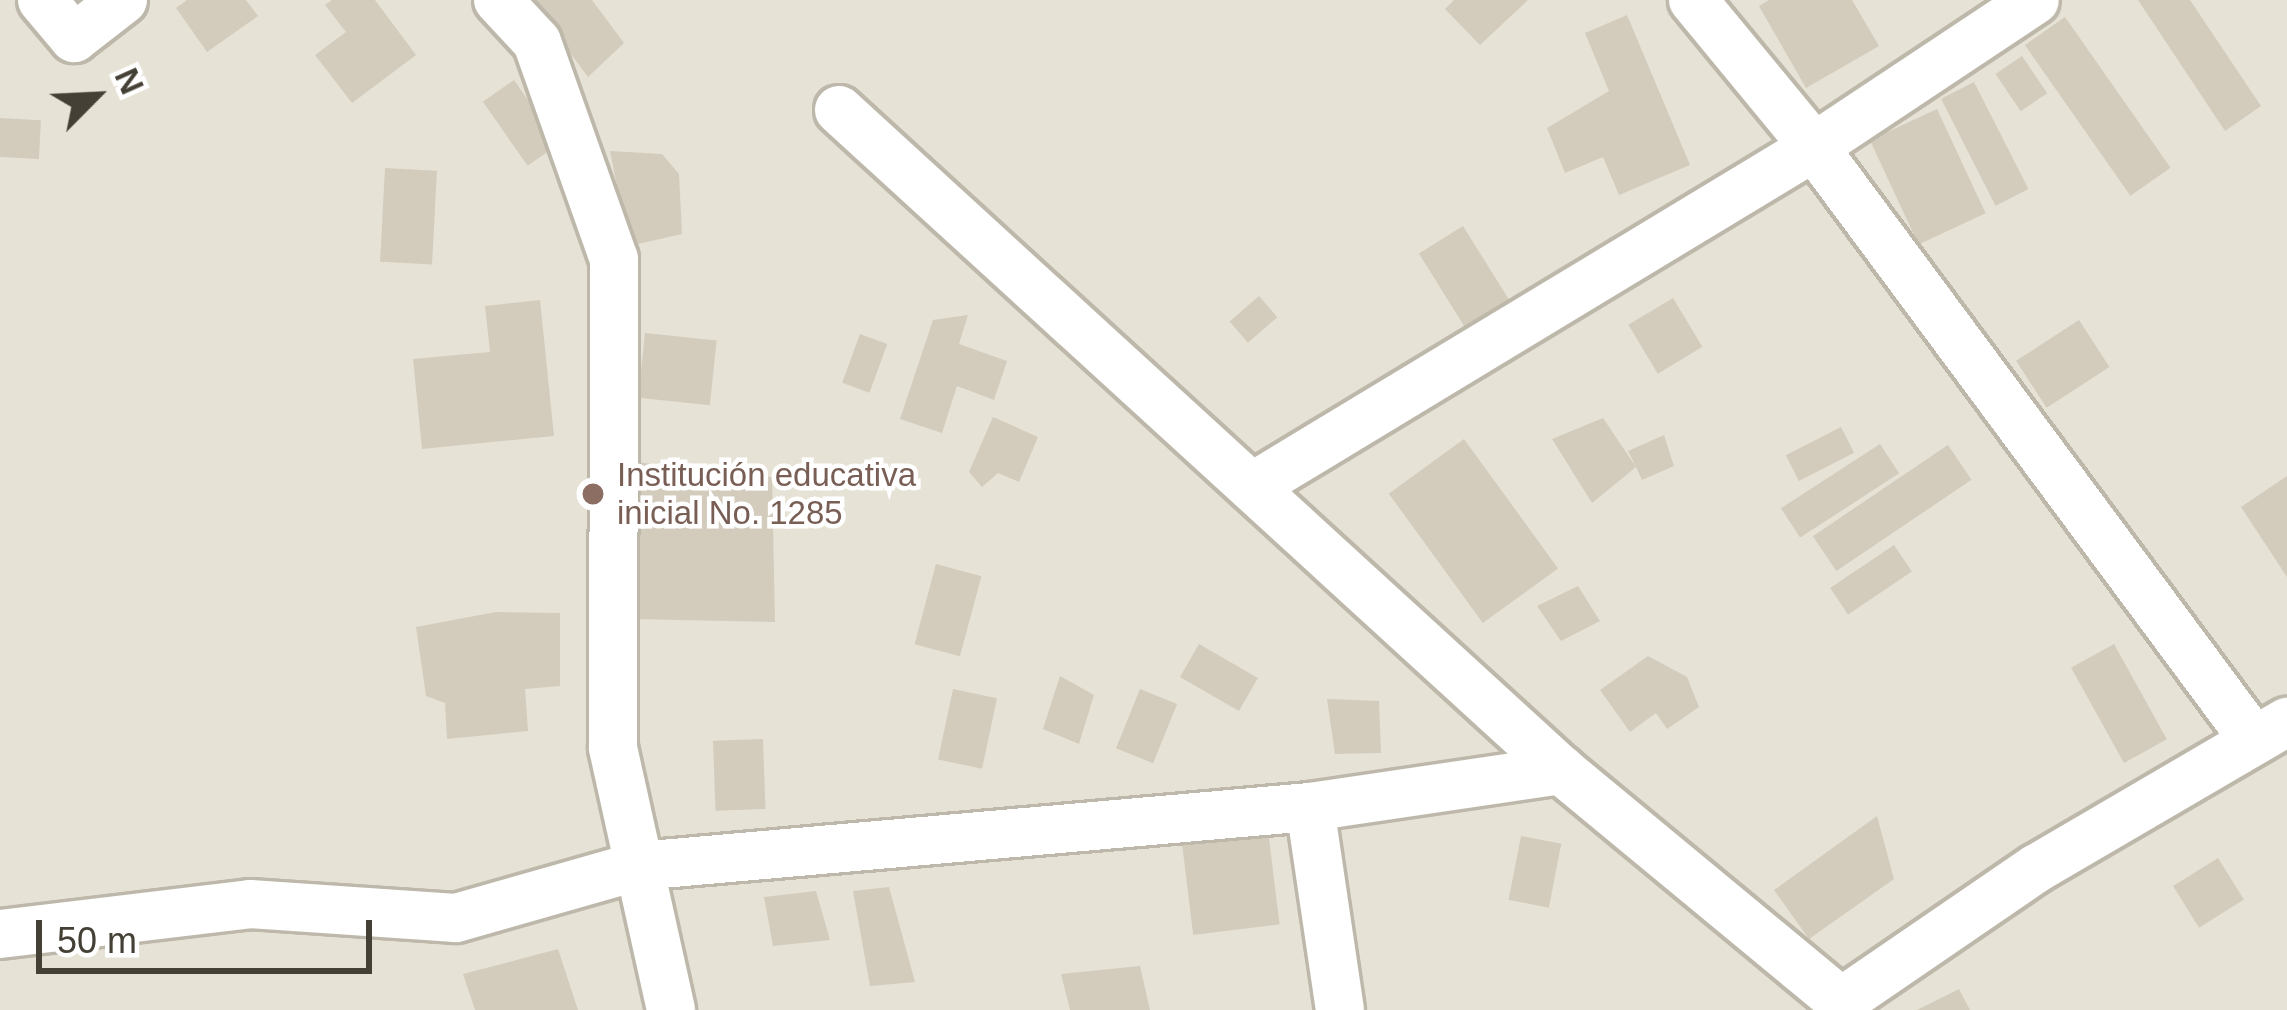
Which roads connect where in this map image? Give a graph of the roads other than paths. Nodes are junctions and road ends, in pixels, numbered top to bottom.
1 (42, 0) edge
2 (123, 0) edge
3 (498, 0) edge
4 (1693, 0) edge
5 (2035, 0) edge
6 (839, 110) dead end
7 (1814, 147) junction
8 (1252, 488) junction
9 (2270, 731) edge
10 (1561, 770) junction
11 (1310, 807) junction
12 (639, 866) junction
13 (0, 934) edge
14 (671, 1010) edge
15 (1340, 1010) edge

1 - 2 street
3 - 12 street
4 - 7 street
5 - 7 street
6 - 8 street
7 - 8 street
7 - 9 street
8 - 10 street
9 - 10 street
10 - 11 street
11 - 12 street
11 - 15 street
12 - 13 street
12 - 14 street

